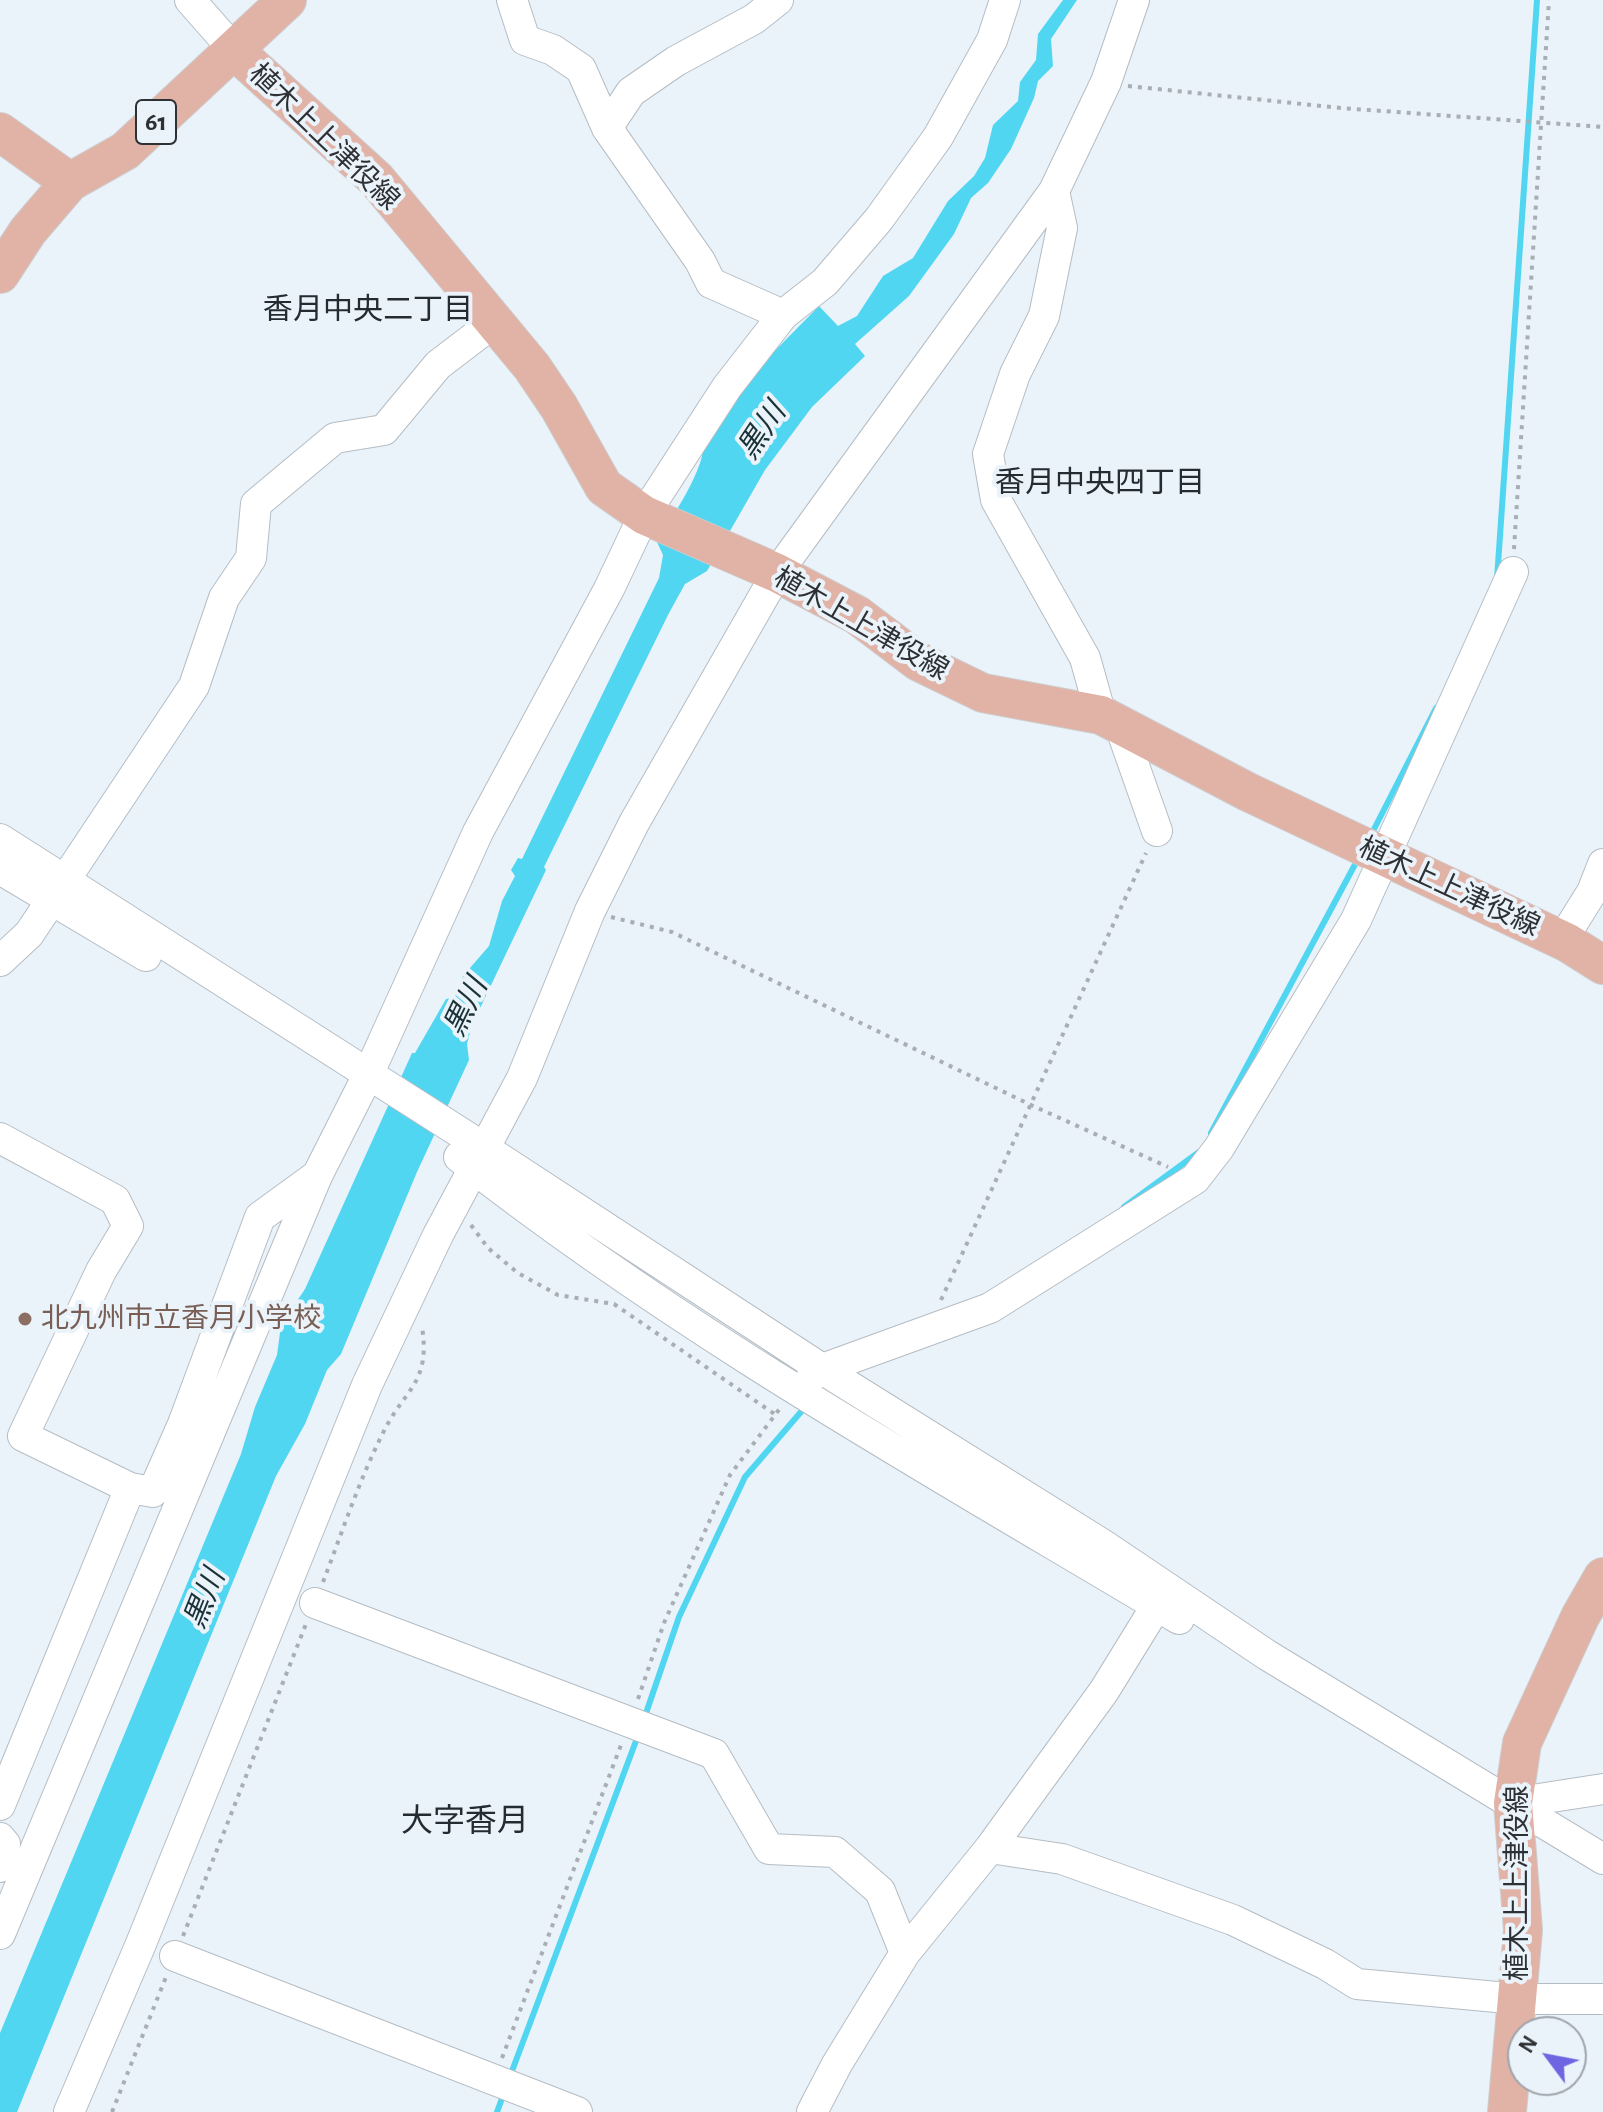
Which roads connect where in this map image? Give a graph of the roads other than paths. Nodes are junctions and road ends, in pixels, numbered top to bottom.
1 (190, 0) edge
2 (287, 0) edge
3 (512, 0) edge
4 (778, 0) edge
5 (1005, 0) edge
6 (1134, 0) edge
7 (234, 50) junction
8 (607, 128) junction
9 (0, 132) edge
10 (70, 182) junction
11 (1054, 191) junction
12 (0, 274) edge
13 (783, 315) junction
14 (493, 323) junction
15 (652, 518) junction
16 (764, 568) junction
17 (1513, 572) road end
18 (1110, 721) junction
19 (1157, 831) road end
20 (0, 839) edge
21 (1384, 857) junction
22 (0, 869) edge
23 (1599, 882) edge
24 (59, 890) junction
25 (1562, 940) junction
26 (0, 961) edge
27 (1603, 965) edge
28 (364, 1084) junction
29 (0, 1138) edge
30 (469, 1152) junction
31 (317, 1176) junction
32 (822, 1369) junction
33 (795, 1389) junction
34 (130, 1488) junction
35 (1603, 1577) edge
36 (315, 1603) road end
37 (1157, 1605) junction
38 (1603, 1789) edge
39 (0, 1805) edge
40 (1513, 1811) junction
41 (0, 1838) edge
42 (990, 1848) junction
43 (1603, 1859) edge
44 (0, 1867) edge
45 (1603, 1875) edge
46 (0, 1934) edge
47 (905, 1953) junction
48 (175, 1956) road end
49 (1518, 1999) junction
50 (1603, 1999) edge
51 (69, 2112) edge
52 (577, 2112) edge
53 (812, 2112) edge
54 (1507, 2112) edge

1 - 7 street
2 - 7 main road, 61
3 - 8 street
4 - 8 street
5 - 13 street
6 - 11 street
7 - 10 main road, 61
7 - 14 main road, 植木上上津役線
8 - 13 street
9 - 10 main road
10 - 12 main road, 61
11 - 16 street
11 - 18 street
13 - 15 street
14 - 15 main road, 植木上上津役線
14 - 24 street
15 - 16 main road, 植木上上津役線
15 - 28 street
16 - 18 main road, 植木上上津役線
16 - 30 street
17 - 21 street
18 - 19 street
18 - 21 main road, 植木上上津役線
20 - 24 street
21 - 25 main road, 植木上上津役線
21 - 32 street
22 - 24 street
23 - 25 street
24 - 26 street
24 - 28 street
25 - 27 main road, 植木上上津役線
28 - 30 street
28 - 31 street
29 - 34 street
30 - 32 street
30 - 33 street
30 - 51 street
31 - 34 street
31 - 46 street
32 - 33 street
32 - 40 street
33 - 37 street
34 - 39 street
35 - 40 main road, 植木上上津役線
36 - 47 street
37 - 40 street
37 - 42 street
38 - 40 street
40 - 43 street
40 - 45 street
40 - 49 main road, 植木上上津役線
41 - 44 street
42 - 47 street
42 - 49 street
47 - 53 street
48 - 52 street
49 - 50 street
49 - 54 main road, 植木上上津役線

